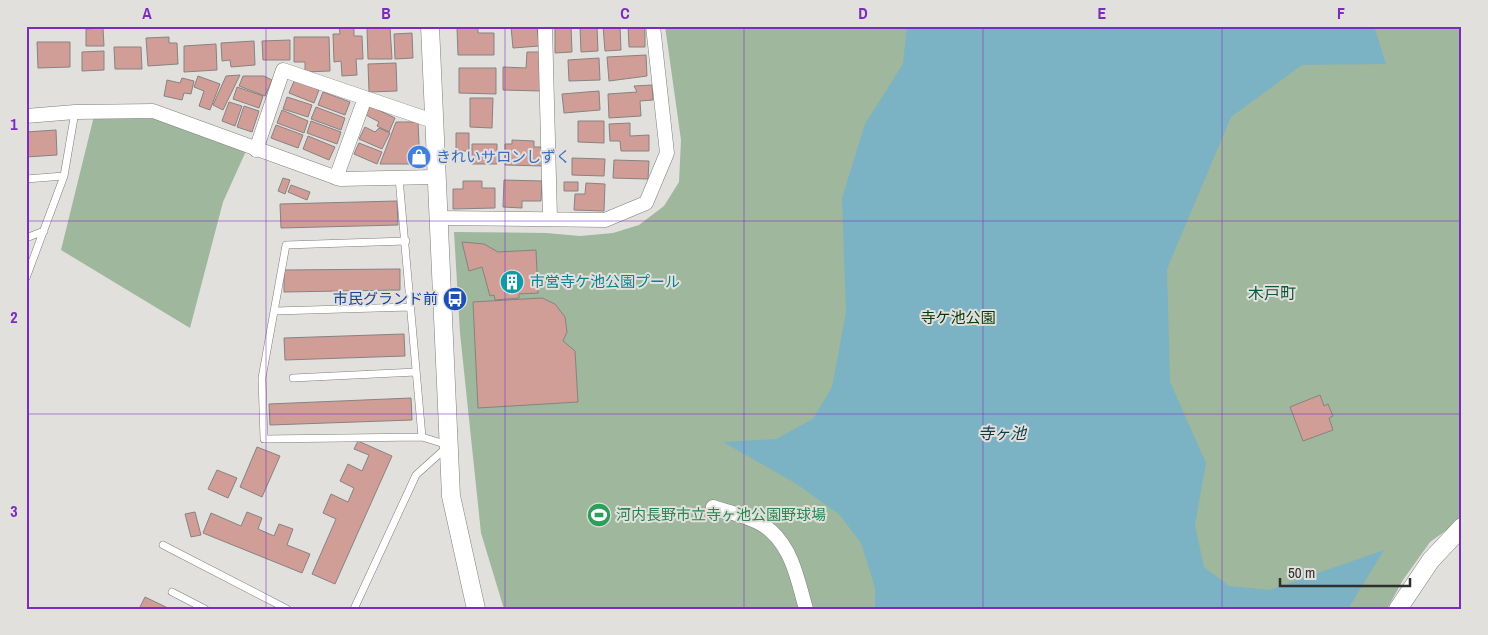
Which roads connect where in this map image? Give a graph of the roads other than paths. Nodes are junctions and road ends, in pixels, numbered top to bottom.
1 (430, 26) edge
2 (545, 26) edge
3 (653, 26) edge
4 (365, 98) junction
5 (75, 112) junction
6 (26, 116) edge
7 (433, 121) junction
8 (256, 150) junction
9 (64, 176) junction
10 (436, 177) junction
11 (336, 178) junction
12 (399, 178) junction
13 (26, 179) edge
14 (438, 218) junction
15 (550, 218) junction
16 (44, 231) junction
17 (26, 238) edge
18 (406, 241) junction
19 (26, 278) edge
20 (410, 307) junction
21 (274, 311) junction
22 (416, 372) junction
23 (293, 378) dead end
24 (422, 437) junction
25 (449, 445) junction
26 (713, 507) dead end
27 (1462, 527) edge
28 (163, 545) dead end
29 (172, 592) dead end
30 (356, 608) edge
31 (205, 609) edge
32 (287, 609) edge
33 (476, 609) edge
34 (806, 609) edge
35 (1398, 609) edge

1 - 7 street
2 - 15 street
3 - 15 street
4 - 7 street
4 - 8 street
4 - 11 street
5 - 6 street
5 - 8 street
5 - 9 lane
7 - 10 street
8 - 11 street
9 - 13 lane
9 - 16 lane
10 - 12 street
10 - 14 street
11 - 12 street
12 - 18 lane
14 - 15 street
14 - 25 street
16 - 17 lane
16 - 19 lane
18 - 20 lane
18 - 21 lane
20 - 21 lane
20 - 22 lane
21 - 24 lane
22 - 23 lane
22 - 24 lane
24 - 25 lane
25 - 30 lane
25 - 33 street
26 - 34 street
27 - 35 street
28 - 32 lane
29 - 31 lane

